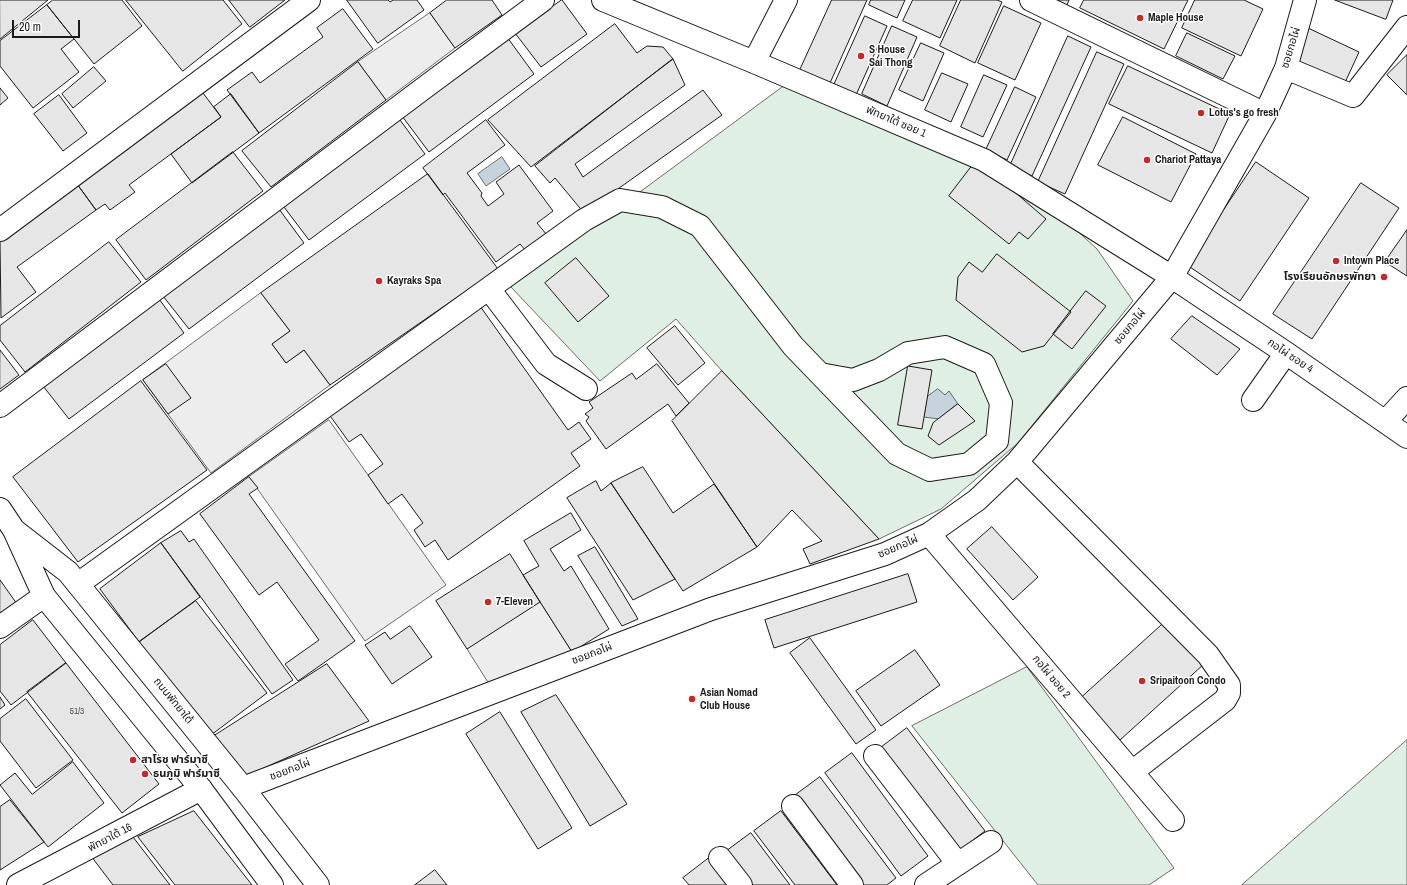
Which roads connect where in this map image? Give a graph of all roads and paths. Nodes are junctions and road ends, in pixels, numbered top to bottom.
1 (309, 0) edge
2 (543, 0) edge
3 (603, 0) edge
4 (786, 0) edge
5 (1031, 0) edge
6 (1305, 0) edge
7 (1407, 27) edge
8 (754, 62) junction
9 (1286, 68) junction
10 (1265, 114) junction
11 (0, 230) edge
12 (1172, 277) junction
13 (489, 289) junction
14 (1286, 352) junction
15 (820, 374) junction
16 (586, 389) dead end
17 (1407, 398) edge
18 (1252, 400) dead end
19 (0, 406) edge
20 (1385, 422) junction
21 (1407, 437) edge
22 (1017, 462) junction
23 (0, 509) edge
24 (14, 530) junction
25 (929, 534) junction
26 (78, 584) junction
27 (44, 596) junction
28 (0, 626) edge
29 (875, 756) dead end
30 (1132, 772) junction
31 (243, 788) junction
32 (201, 790) junction
33 (793, 806) dead end
34 (1173, 820) dead end
35 (991, 842) dead end
36 (720, 858) dead end
37 (958, 864) junction
38 (18, 885) edge
39 (272, 885) edge
40 (318, 885) edge
41 (741, 885) edge
42 (852, 885) edge
43 (926, 885) edge

1 - 11 street
2 - 19 street
3 - 8 street, พัทยาใต้ ซอย 1
4 - 8 street
5 - 10 street
6 - 9 street, ซอยกอไผ่
7 - 9 street
8 - 12 street, พัทยาใต้ ซอย 1
9 - 10 street, ซอยกอไผ่
10 - 12 street, ซอยกอไผ่
12 - 14 street, กอไผ่ ซอย 4
12 - 22 street, ซอยกอไผ่
13 - 15 street
13 - 16 street
13 - 26 street
14 - 18 street
14 - 20 street, กอไผ่ ซอย 4
15 - 15 street
17 - 20 street
20 - 21 street, กอไผ่ ซอย 4
22 - 25 street, ซอยกอไผ่
22 - 30 street
23 - 24 street, ถนนพัทยาใต้
24 - 26 street, ถนนพัทยาใต้
24 - 27 street, ถนนพัทยาใต้
25 - 30 street, กอไผ่ ซอย 2
25 - 31 street, ซอยกอไผ่
26 - 31 street, ถนนพัทยาใต้
27 - 28 street
27 - 32 street, ถนนพัทยาใต้
29 - 37 street
30 - 34 street, กอไผ่ ซอย 2
31 - 40 street, ถนนพัทยาใต้
32 - 38 street, พัทยาใต้ 16
32 - 39 street, ถนนพัทยาใต้
33 - 42 street
35 - 37 street
36 - 41 street
37 - 43 street

